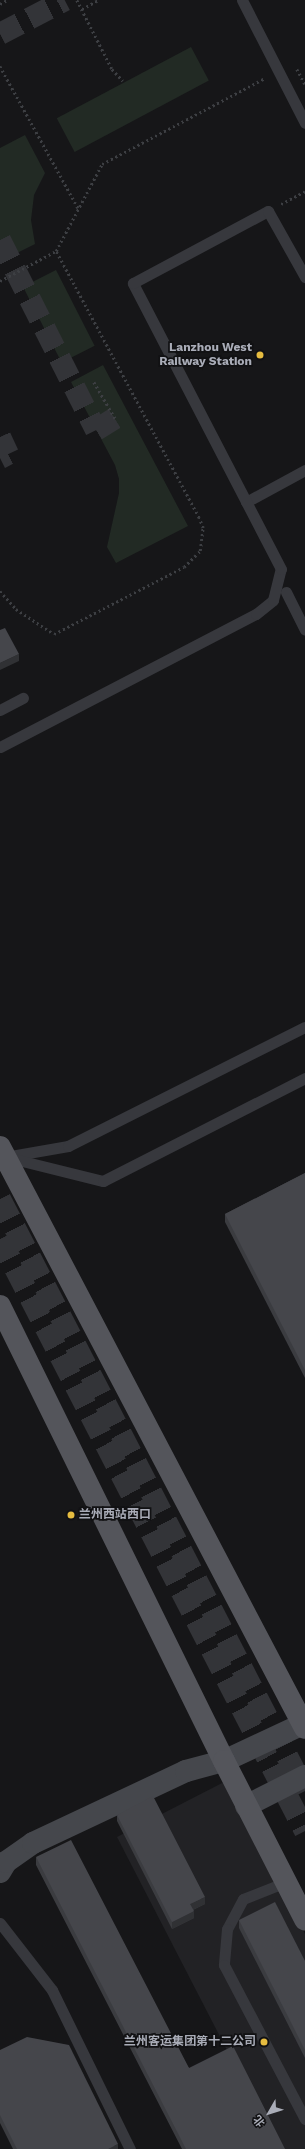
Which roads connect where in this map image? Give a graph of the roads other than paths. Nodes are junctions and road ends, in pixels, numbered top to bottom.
1 (242, 0) edge
2 (305, 123) edge
3 (305, 277) edge
4 (305, 470) edge
5 (246, 502) junction
6 (286, 592) dead end
7 (305, 630) edge
8 (23, 698) dead end
9 (0, 710) edge
10 (0, 746) edge
11 (305, 1027) edge
12 (305, 1078) edge
13 (2, 1154) edge
14 (0, 1306) edge
15 (304, 1724) edge
16 (224, 1761) junction
17 (305, 1776) edge
18 (246, 1806) junction
19 (0, 1872) edge
20 (286, 1882) junction
21 (305, 1919) edge
22 (0, 1923) edge
23 (305, 2119) edge
24 (130, 2149) edge

1 - 2 lane
3 - 5 lane
4 - 5 lane
5 - 10 lane
6 - 7 lane
8 - 9 lane
11 - 13 lane
12 - 13 lane
13 - 15 main road
14 - 16 main road
15 - 16 street
16 - 18 main road
16 - 19 street
17 - 18 street
18 - 20 main road
20 - 21 main road
20 - 23 lane
22 - 24 lane

